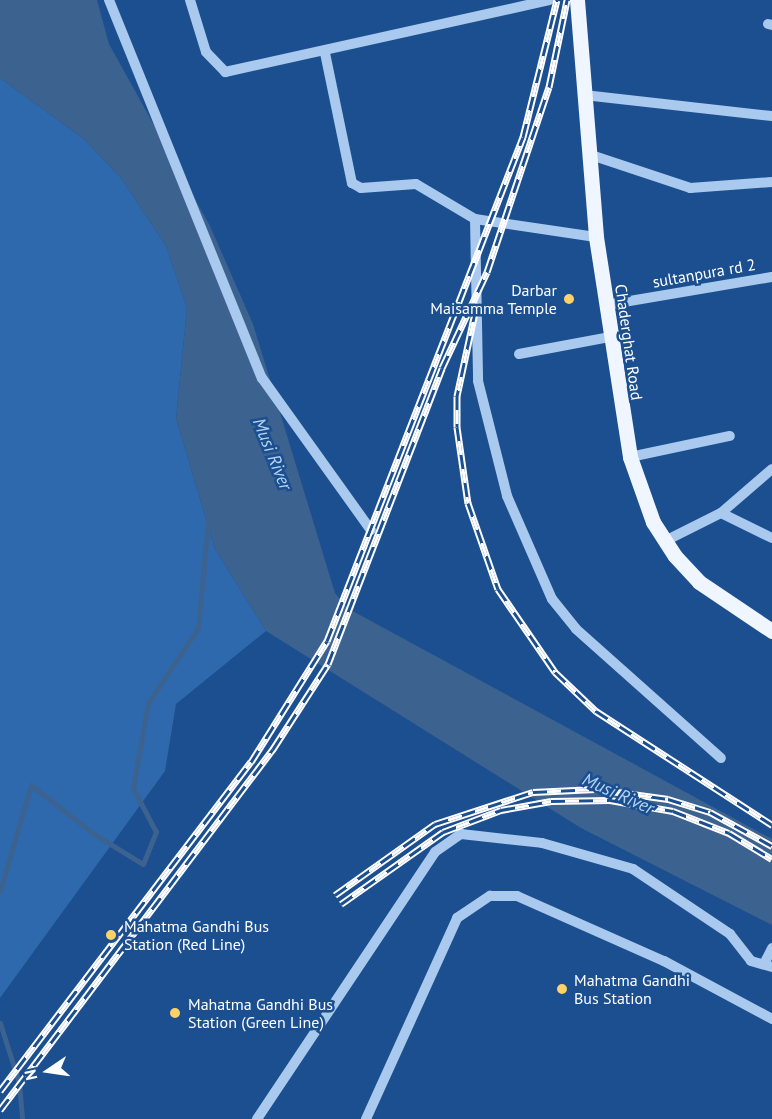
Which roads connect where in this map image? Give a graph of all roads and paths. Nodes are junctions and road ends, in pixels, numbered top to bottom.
1 (109, 0) edge
2 (190, 0) edge
3 (549, 0) edge
4 (577, 0) edge
5 (325, 53) junction
6 (584, 95) junction
7 (772, 117) edge
8 (588, 154) junction
9 (772, 182) edge
10 (475, 219) junction
11 (596, 237) junction
12 (772, 276) edge
13 (606, 305) junction
14 (610, 338) junction
15 (519, 354) dead end
16 (730, 436) dead end
17 (630, 458) junction
18 (772, 469) edge
19 (721, 513) junction
20 (371, 530) dead end
21 (772, 538) edge
22 (665, 541) junction
23 (772, 631) edge
24 (721, 758) dead end
25 (772, 949) edge
26 (768, 965) edge
27 (772, 1019) edge
28 (257, 1119) edge
29 (366, 1119) edge

1 - 20 street
2 - 5 street
3 - 5 street
4 - 6 main road, Chaderghat Road
5 - 10 street
6 - 7 street
6 - 8 main road, Chaderghat Road
8 - 9 street
8 - 11 main road, Chaderghat Road
10 - 11 street
10 - 24 street
11 - 13 main road, Chaderghat Road
12 - 13 street, sultanpura rd 2
13 - 14 main road, Chaderghat Road
14 - 15 street
14 - 17 main road, Chaderghat Road
16 - 17 street
17 - 22 main road, Chaderghat Road
18 - 19 street
19 - 21 street
19 - 22 street
22 - 23 main road, Chaderghat Road
25 - 26 street
26 - 28 street
27 - 29 street

